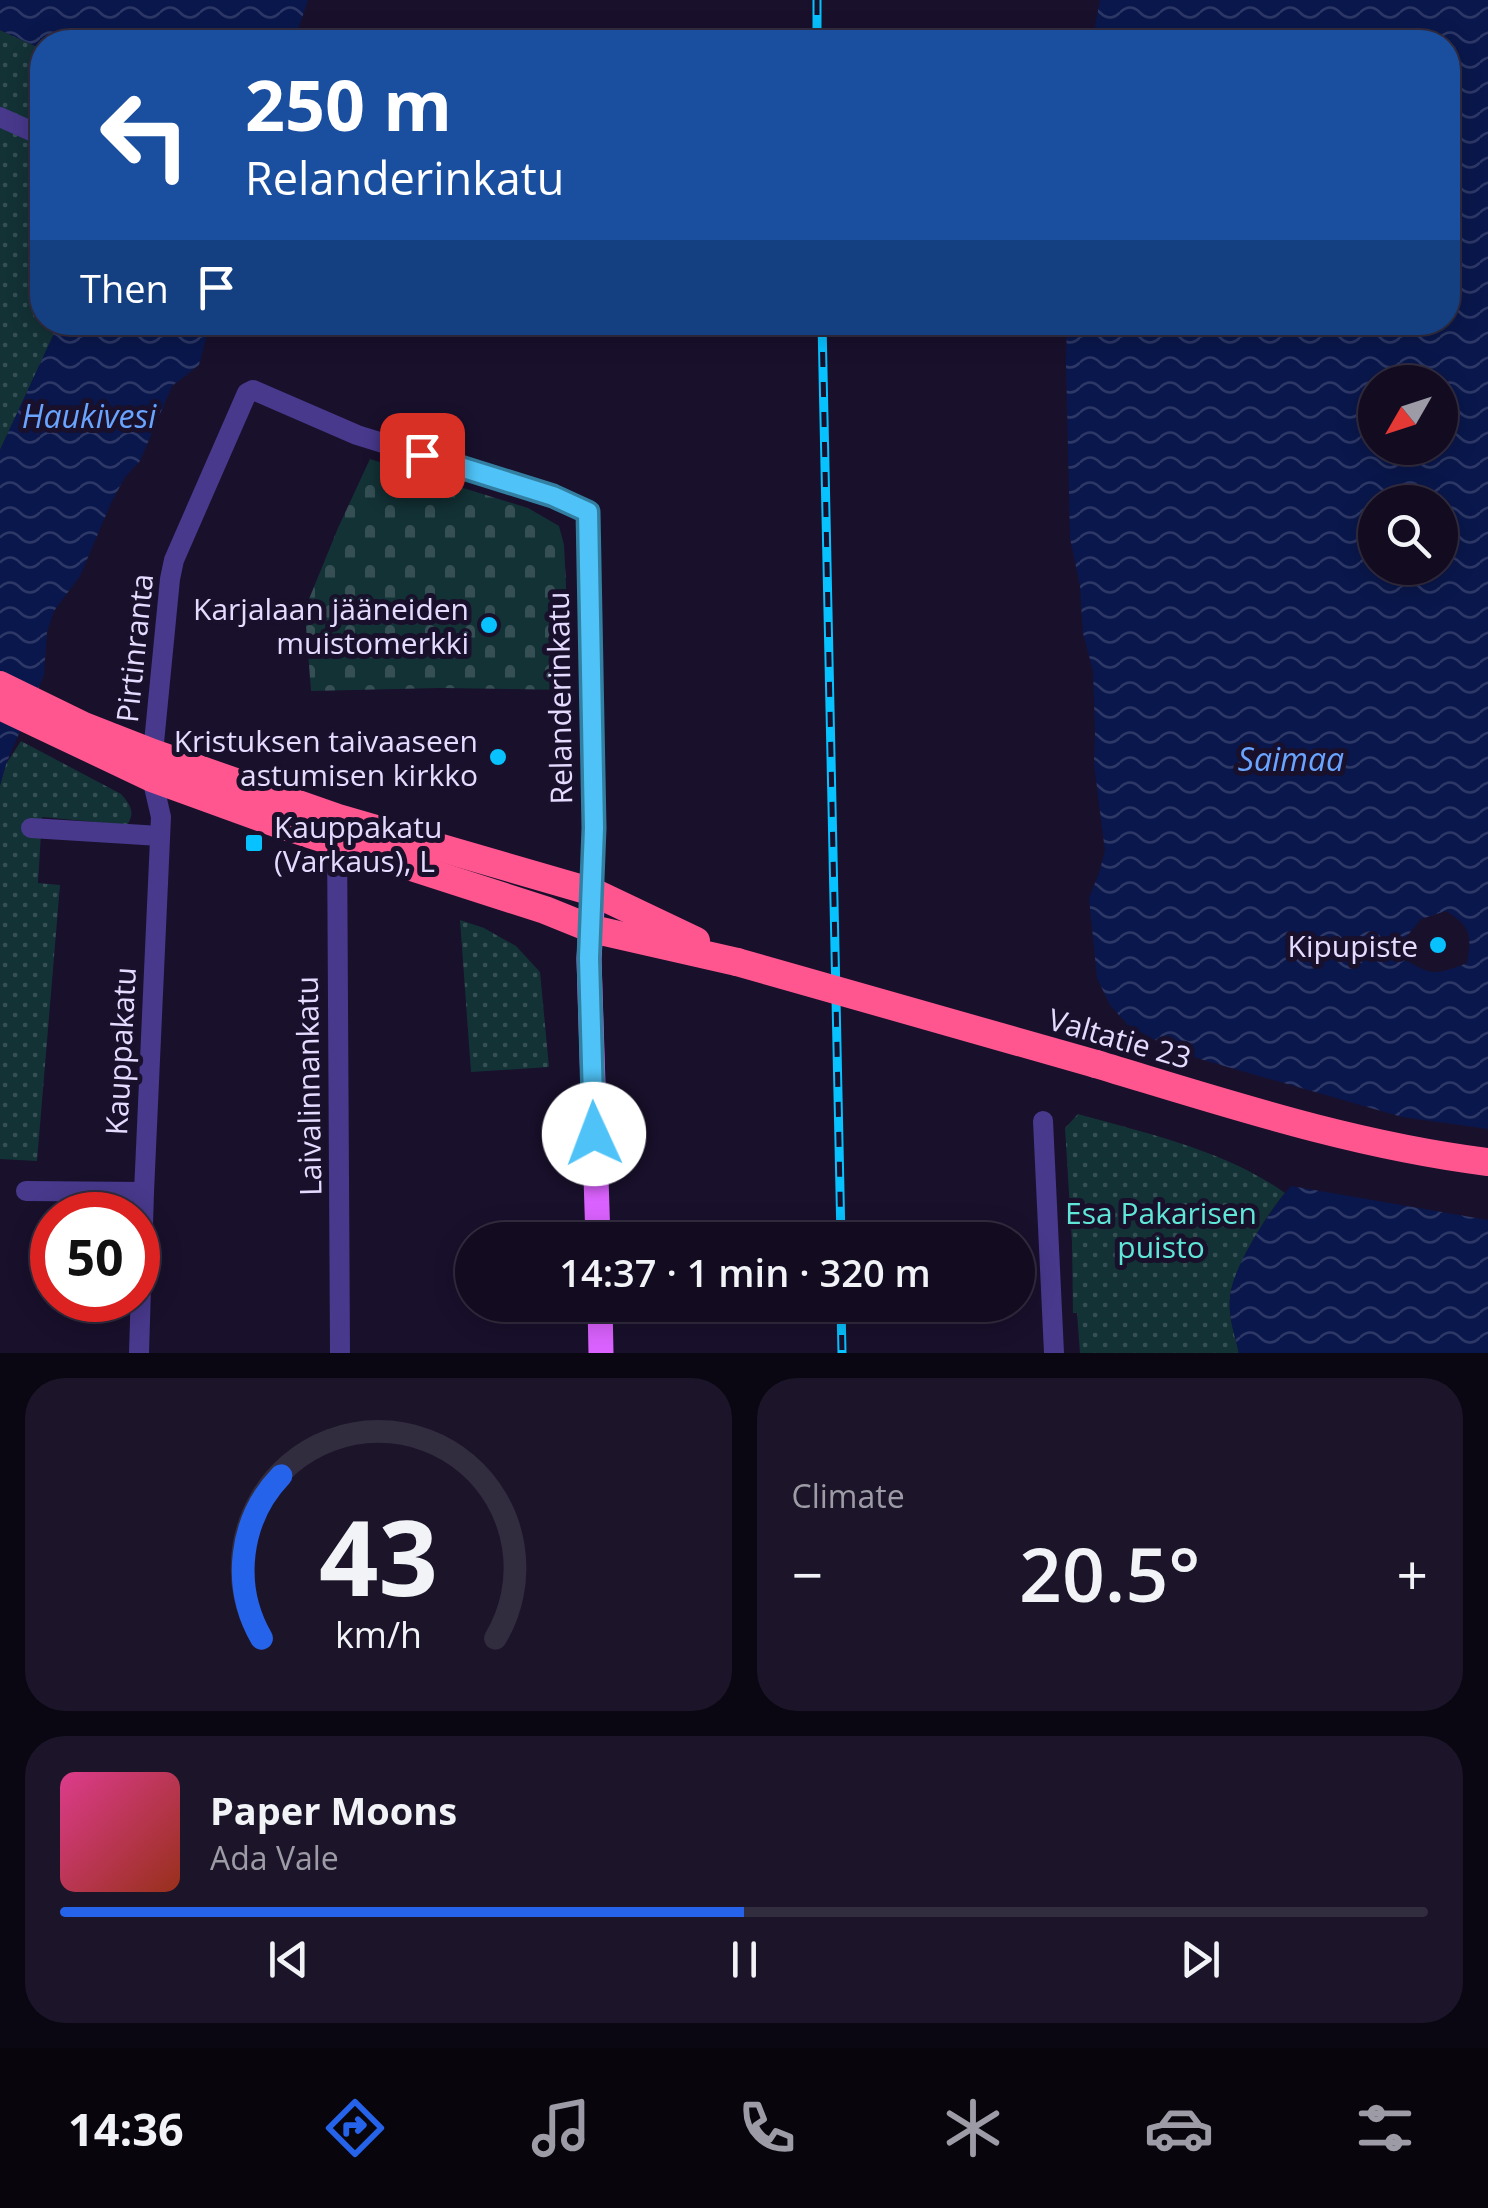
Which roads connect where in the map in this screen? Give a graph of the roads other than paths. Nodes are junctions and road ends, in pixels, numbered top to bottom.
1 (0, 116) edge
2 (30, 130) edge
3 (253, 390) joint
4 (0, 685) edge
5 (0, 706) edge
6 (80, 735) junction
7 (152, 765) junction
8 (30, 828) dead end
9 (337, 831) junction
10 (160, 836) junction
11 (593, 892) junction
12 (592, 930) junction
13 (730, 960) junction
14 (1042, 1121) dead end
15 (1488, 1162) edge
16 (26, 1192) dead end
17 (30, 1192) edge
18 (144, 1192) edge
19 (597, 1222) edge
20 (140, 1322) edge
21 (600, 1322) edge
22 (139, 1353) edge
23 (340, 1353) edge
24 (601, 1353) edge
25 (1054, 1353) edge

1 - 2 street
3 - 7 street, Pirtinranta
3 - 11 street, Relanderinkatu
4 - 6 highway
5 - 6 highway
6 - 7 highway
7 - 9 highway
7 - 10 street, Kauppakatu
8 - 10 street
9 - 11 highway, Valtatie 23
9 - 12 highway, Valtatie 23
9 - 23 street, Laivalinnankatu
10 - 18 street, Kauppakatu
11 - 12 main road, Relanderinkatu
11 - 13 highway, Valtatie 23
12 - 13 highway, Valtatie 23
12 - 19 main road, Relanderinkatu
13 - 15 highway, Valtatie 23, bridge
14 - 25 street
16 - 17 street
20 - 22 street, Kauppakatu
21 - 24 main road

